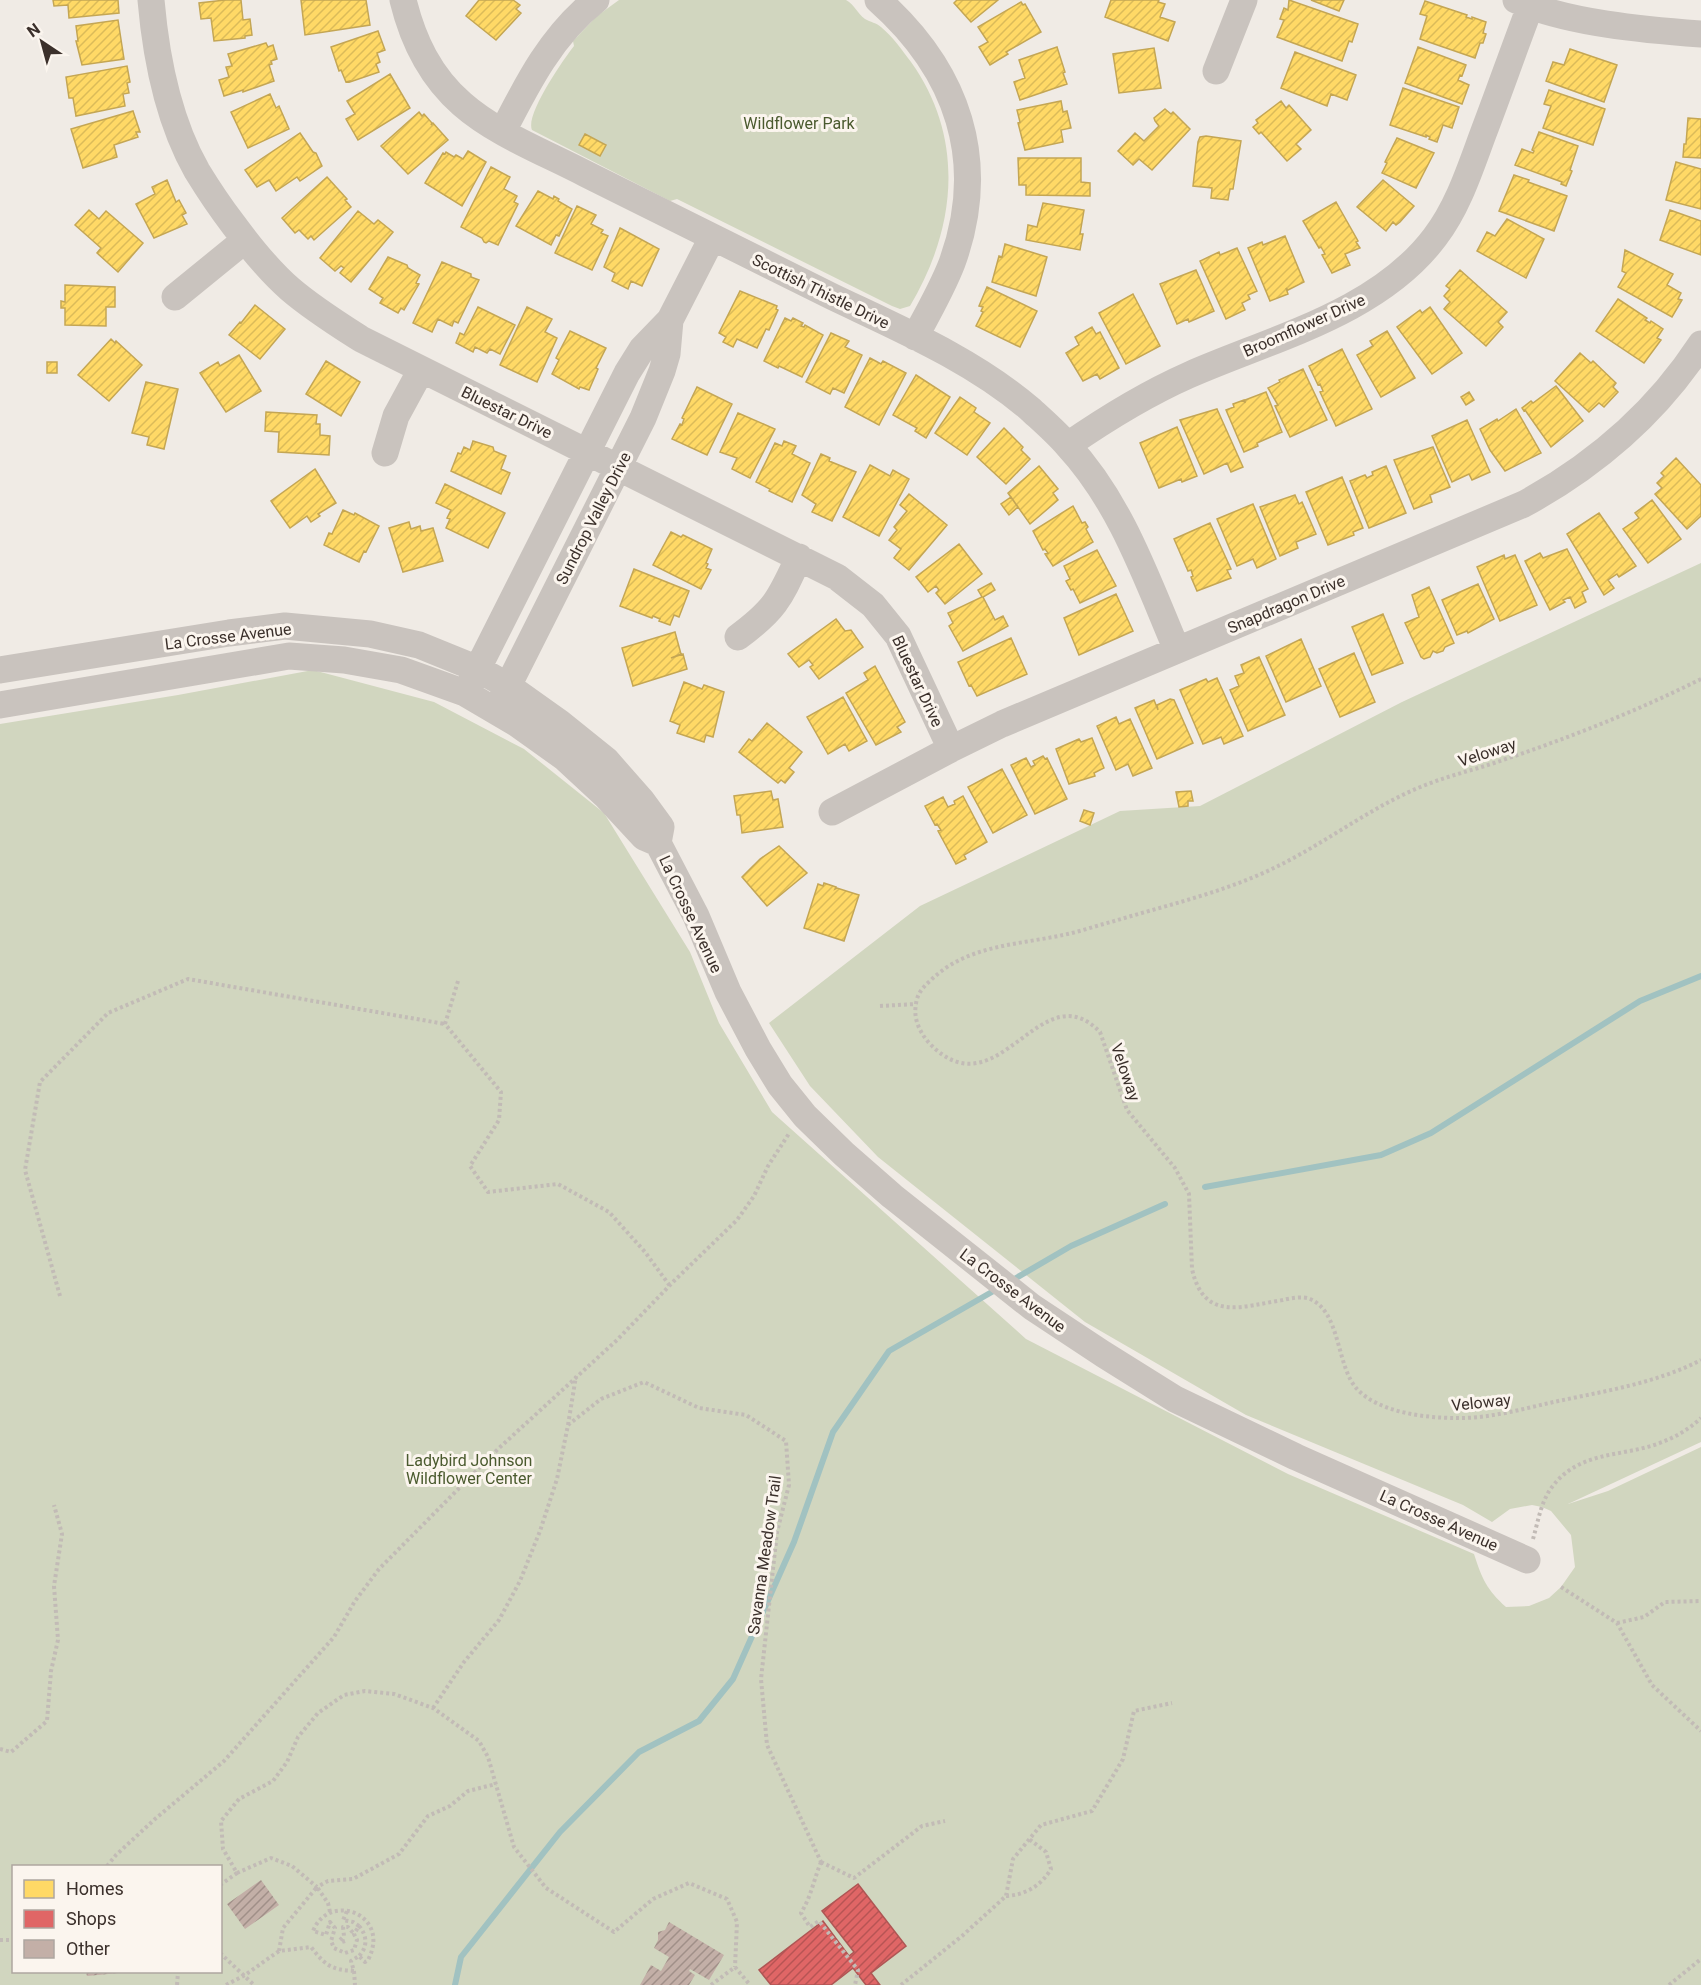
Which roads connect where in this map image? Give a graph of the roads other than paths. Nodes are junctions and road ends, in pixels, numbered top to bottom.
1 (151, 0) edge
2 (403, 0) edge
3 (596, 0) edge
4 (879, 0) edge
5 (1244, 0) edge
6 (1523, 3) edge
7 (1701, 34) edge
8 (1216, 71) dead end
9 (503, 131) junction
10 (712, 238) junction
11 (245, 240) junction
12 (175, 297) dead end
13 (670, 320) junction
14 (915, 337) junction
15 (1701, 344) edge
16 (421, 370) junction
17 (1068, 445) junction
18 (586, 452) junction
19 (385, 453) dead end
20 (618, 468) junction
21 (799, 557) junction
22 (738, 636) dead end
23 (1177, 650) junction
24 (478, 669) junction
25 (0, 670) edge
26 (508, 686) junction
27 (465, 693) junction
28 (0, 705) edge
29 (496, 710) junction
30 (951, 749) junction
31 (832, 812) dead end
32 (658, 843) junction
33 (1527, 1560) road end

1 - 11 street, Bluestar Drive
2 - 9 street, Scottish Thistle Drive
3 - 9 street
4 - 14 street
5 - 8 street
6 - 7 street
6 - 17 street, Broomflower Drive
9 - 10 street, Scottish Thistle Drive
10 - 13 street, Sundrop Valley Drive
10 - 14 street, Scottish Thistle Drive
11 - 12 street
11 - 16 street, Bluestar Drive
13 - 18 street, Sundrop Valley Drive
13 - 20 street, Sundrop Valley Drive
14 - 17 street, Scottish Thistle Drive
15 - 23 street, Snapdragon Drive
16 - 18 street, Bluestar Drive
16 - 19 street
17 - 23 street, Scottish Thistle Drive
18 - 20 street, Bluestar Drive
18 - 24 street, Sundrop Valley Drive
20 - 21 street, Bluestar Drive
20 - 26 street, Sundrop Valley Drive
21 - 22 street
21 - 30 street, Bluestar Drive
23 - 30 street, Snapdragon Drive
24 - 25 street, La Crosse Avenue
24 - 26 street, La Crosse Avenue
24 - 27 street, Sundrop Valley Drive
26 - 29 street, Sundrop Valley Drive
26 - 32 street, La Crosse Avenue
27 - 28 street, La Crosse Avenue
27 - 29 street, La Crosse Avenue
29 - 32 street, La Crosse Avenue
30 - 31 street, Snapdragon Drive
32 - 33 street, La Crosse Avenue

